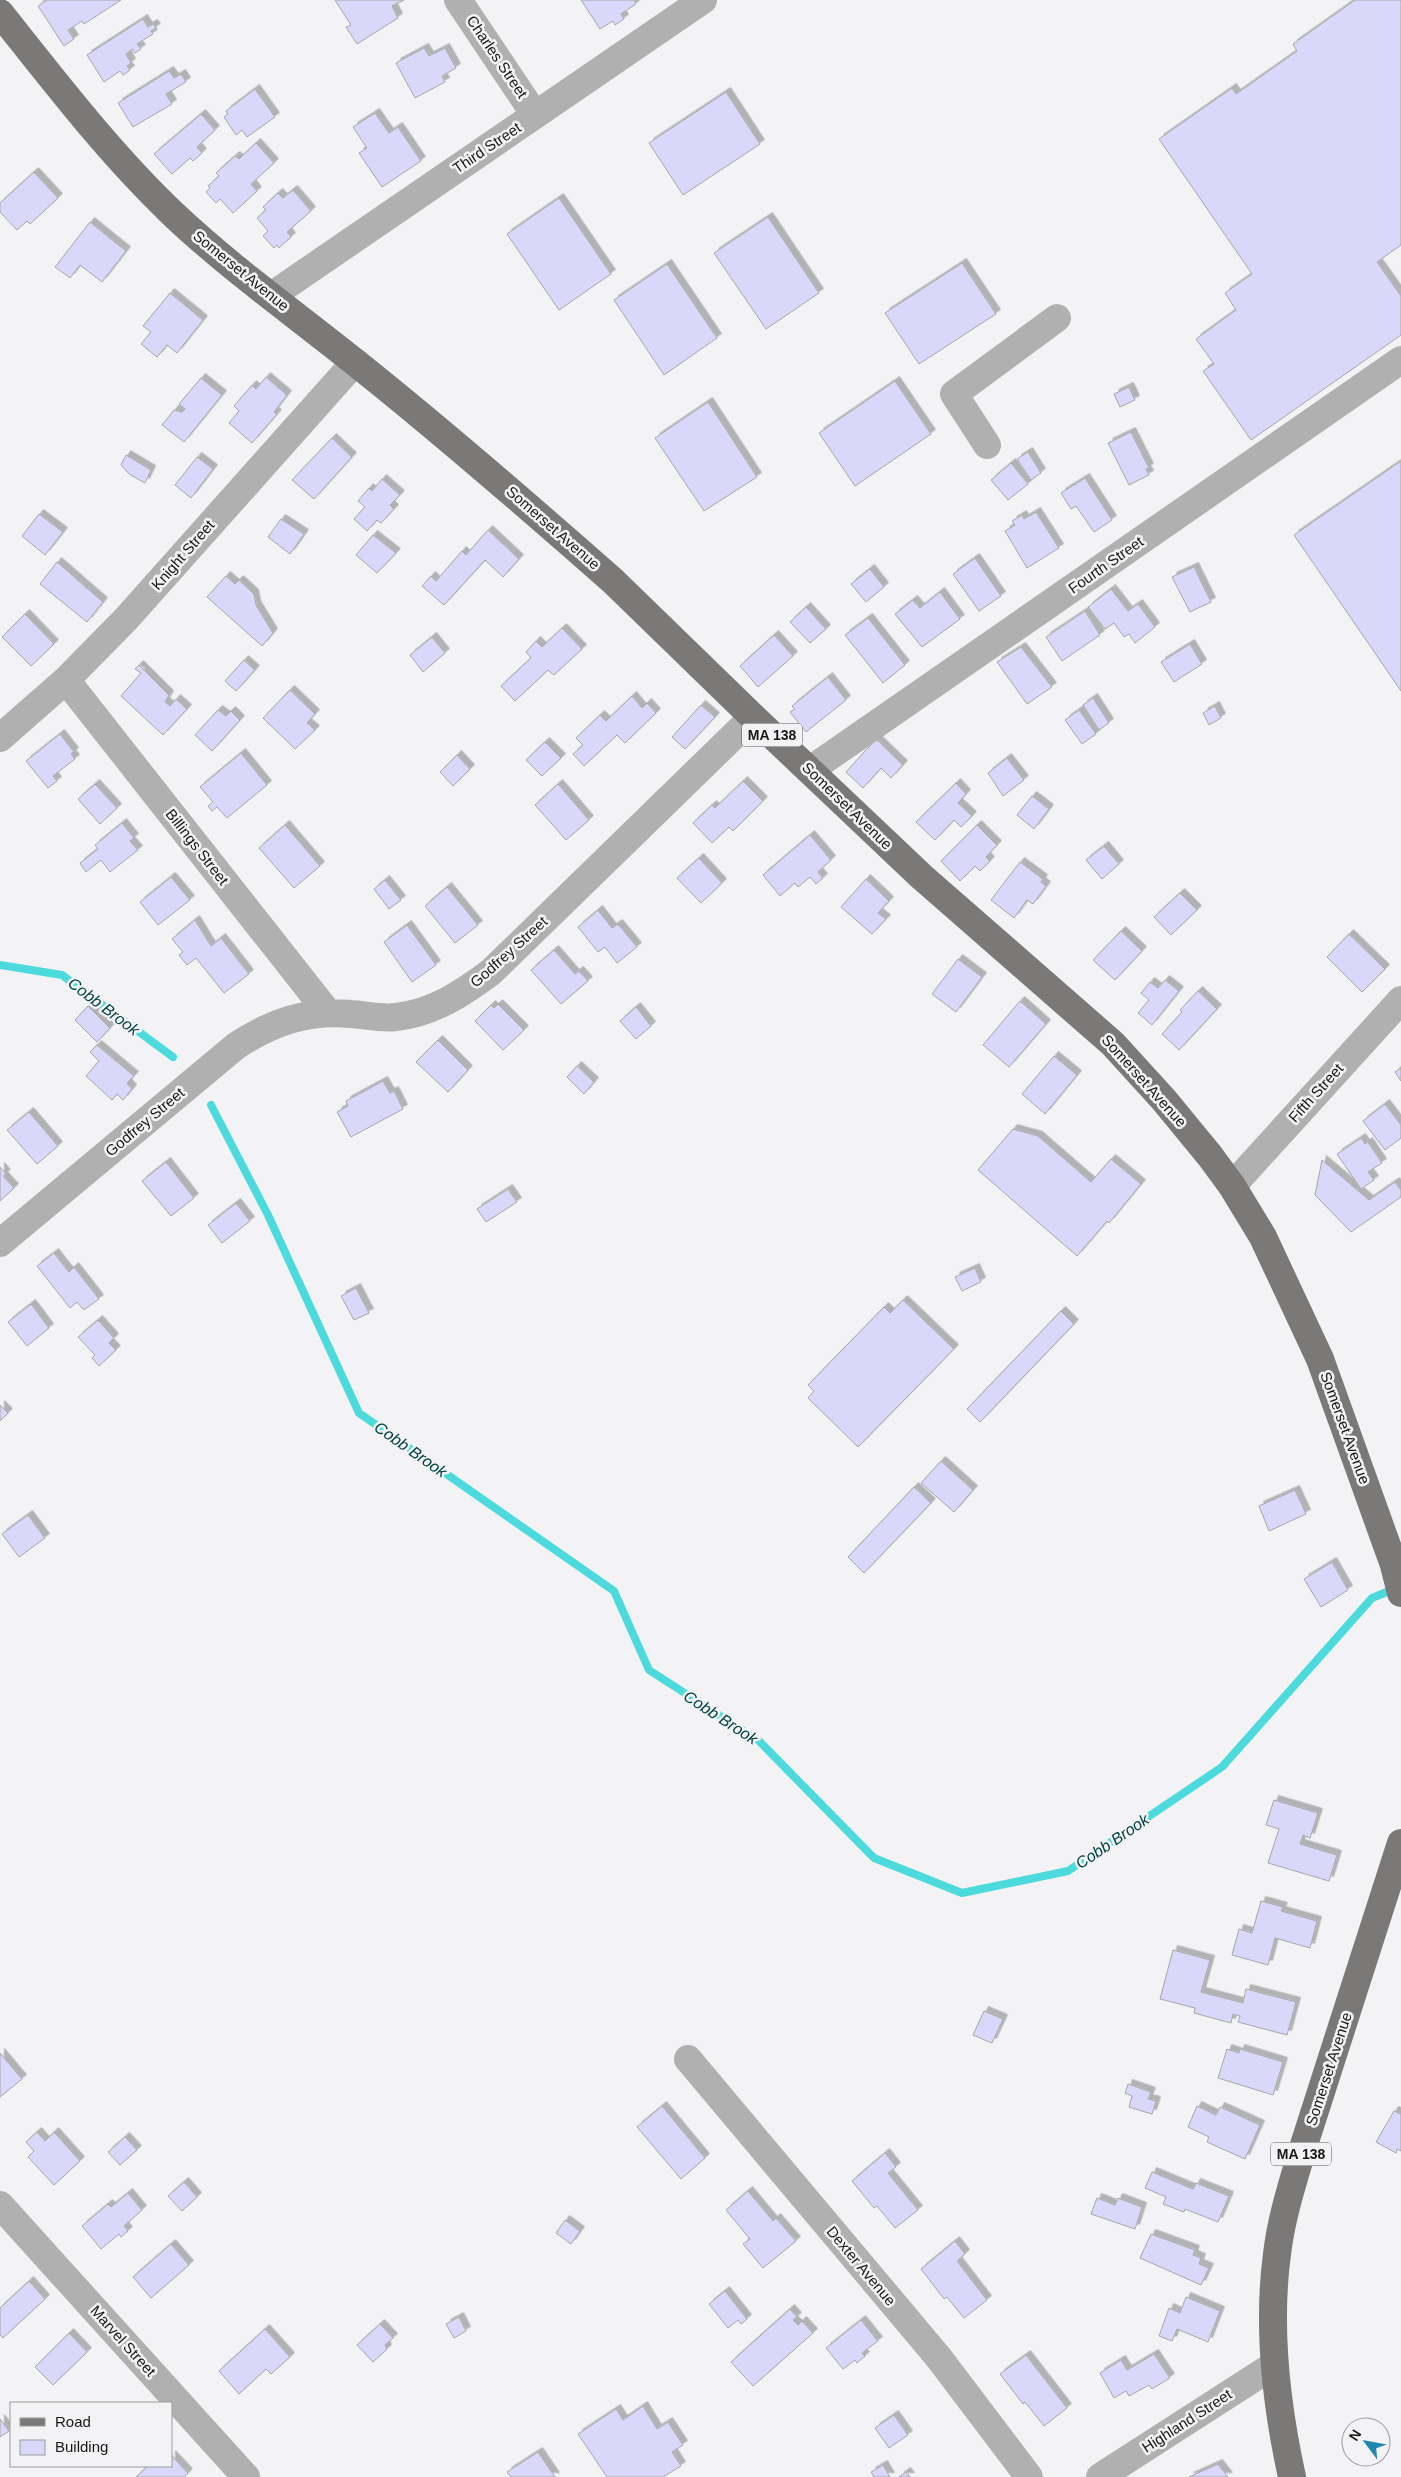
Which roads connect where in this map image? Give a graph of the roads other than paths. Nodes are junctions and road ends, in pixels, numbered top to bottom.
1 (458, 0) edge
2 (703, 0) edge
3 (0, 13) edge
4 (535, 115) junction
5 (271, 296) junction
6 (1058, 318) dead end
7 (1401, 360) edge
8 (354, 362) junction
9 (987, 445) dead end
10 (66, 680) junction
11 (753, 718) junction
12 (0, 738) edge
13 (810, 770) junction
14 (1401, 1000) edge
15 (328, 1013) junction
16 (1232, 1186) junction
17 (0, 1243) edge
18 (1401, 1593) edge
19 (1401, 1843) edge
20 (688, 2059) dead end
21 (0, 2205) edge
22 (1274, 2365) junction
23 (246, 2477) edge
24 (1029, 2477) edge
25 (1100, 2477) edge
26 (1292, 2477) edge

1 - 4 street, Charles Street
2 - 4 street, Third Street
3 - 5 main road, Somerset Avenue / MA 138
4 - 5 street, Third Street
5 - 8 main road, Somerset Avenue / MA 138
6 - 9 street
7 - 13 street, Fourth Street
8 - 10 street, Knight Street
8 - 11 main road, Somerset Avenue / MA 138
10 - 12 street, Knight Street
10 - 15 street, Billings Street
11 - 13 main road, Somerset Avenue / MA 138
11 - 15 street, Godfrey Street
13 - 16 main road, Somerset Avenue / MA 138
14 - 16 street, Fifth Street
15 - 17 street, Godfrey Street
16 - 18 main road, Somerset Avenue / MA 138
19 - 22 main road, Somerset Avenue / MA 138
20 - 24 street, Dexter Avenue
21 - 23 street, Marvel Street
22 - 25 street, Highland Street
22 - 26 main road, Somerset Avenue / MA 138

